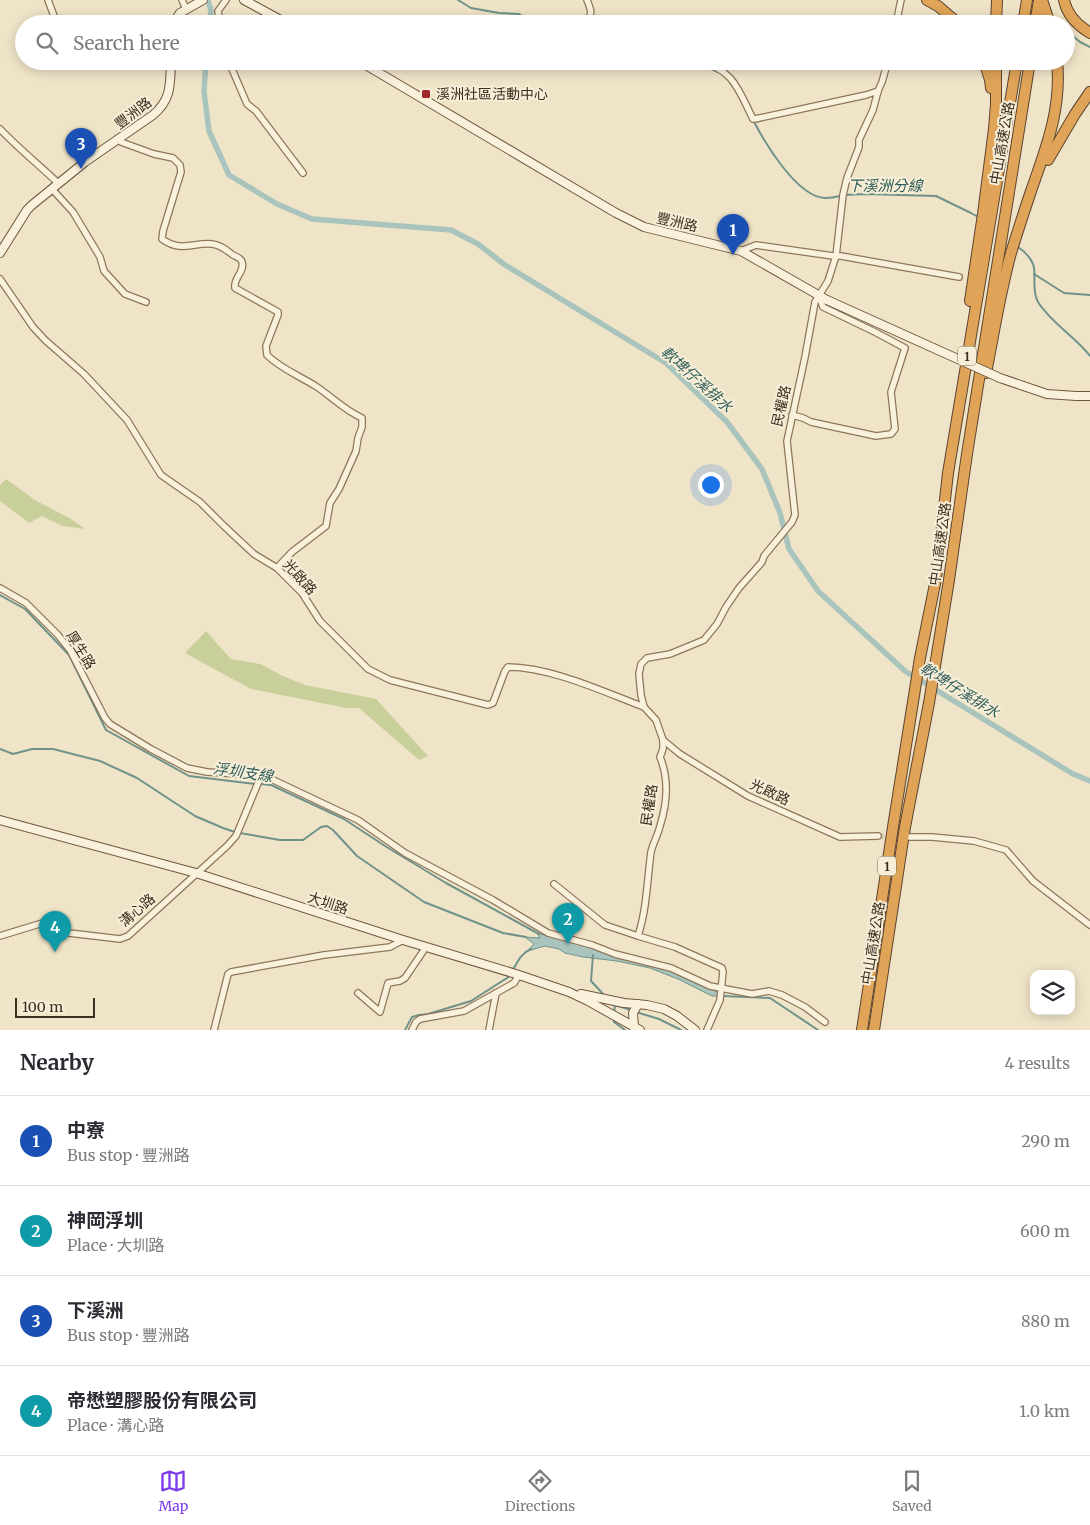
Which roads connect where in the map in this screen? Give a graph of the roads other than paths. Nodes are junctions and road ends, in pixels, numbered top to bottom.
1 (48, 0) edge
2 (182, 0) edge
3 (203, 0) edge
4 (226, 0) edge
5 (244, 0) edge
6 (587, 0) edge
7 (901, 0) edge
8 (927, 0) edge
9 (997, 0) edge
10 (1027, 0) edge
11 (1040, 0) edge
12 (1064, 0) edge
13 (188, 8) junction
14 (54, 15) edge
15 (179, 15) edge
16 (219, 15) edge
17 (272, 15) edge
18 (590, 15) edge
19 (898, 15) edge
20 (948, 15) edge
21 (996, 15) edge
22 (1024, 15) edge
23 (1037, 15) edge
24 (1046, 15) edge
25 (1070, 15) edge
26 (1075, 22) edge
27 (1090, 33) edge
28 (171, 70) edge
29 (232, 70) edge
30 (374, 70) edge
31 (722, 70) edge
32 (885, 70) edge
33 (987, 70) edge
34 (996, 70) edge
35 (1015, 70) edge
36 (1028, 70) edge
37 (1057, 70) edge
38 (878, 90) junction
39 (1090, 92) edge
40 (0, 129) edge
41 (994, 129) junction
42 (119, 139) junction
43 (1052, 145) junction
44 (303, 172) dead end
45 (55, 186) junction
46 (987, 213) junction
47 (741, 250) junction
48 (0, 253) edge
49 (836, 256) junction
50 (959, 277) dead end
51 (0, 279) edge
52 (823, 298) junction
53 (146, 302) dead end
54 (1090, 396) edge
55 (792, 415) junction
56 (967, 454) junction
57 (277, 568) junction
58 (0, 588) edge
59 (644, 707) junction
60 (663, 740) junction
61 (258, 781) junction
62 (0, 820) edge
63 (878, 836) tunnel mouth
64 (909, 837) tunnel mouth
65 (196, 874) junction
66 (554, 884) dead end
67 (1090, 924) edge
68 (0, 936) edge
69 (638, 936) junction
70 (403, 940) junction
71 (426, 947) junction
72 (514, 973) junction
73 (721, 990) junction
74 (358, 992) dead end
75 (569, 992) junction
76 (496, 993) junction
77 (636, 1008) junction
78 (825, 1022) dead end
79 (637, 1028) edge
80 (214, 1030) edge
81 (412, 1030) edge
82 (489, 1030) edge
83 (695, 1030) edge
84 (707, 1030) edge
85 (862, 1030) edge
86 (874, 1030) edge

1 - 14 street
2 - 13 street
3 - 13 street
4 - 16 street
5 - 17 street
6 - 18 street
7 - 19 street
8 - 20 highway
9 - 21 highway
10 - 22 highway
11 - 23 highway
11 - 24 highway
12 - 25 highway
13 - 15 street
26 - 27 highway
28 - 42 street, 豐洲路
29 - 44 street
30 - 47 street, 豐洲路
31 - 38 street
32 - 38 street, 民權路
33 - 41 highway
34 - 41 highway
35 - 46 highway, 中山高速公路 / 1
36 - 56 highway, 中山高速公路 / 1
37 - 43 highway
38 - 49 street, 民權路
39 - 43 highway
40 - 45 street
41 - 46 highway
42 - 45 street, 豐洲路
42 - 57 street
43 - 56 highway
45 - 48 street, 豐洲路
45 - 53 street
46 - 85 highway, 中山高速公路 / 1
47 - 49 street
47 - 52 street, 豐洲路
49 - 50 street
49 - 52 street, 民權路
51 - 57 street, 光啟路
52 - 54 street, 豐洲路, bridge
52 - 55 street, 民權路
52 - 55 street
55 - 59 street, 民權路
56 - 86 highway, 中山高速公路 / 1
57 - 59 street, 光啟路
58 - 61 street, 厚生路
59 - 60 street, 民權路
60 - 63 street, 光啟路
60 - 69 street, 民權路
61 - 65 street
61 - 73 street
62 - 65 street, 大圳路
64 - 67 street
65 - 68 street, 溝心路
65 - 70 street, 大圳路
66 - 69 street
69 - 73 street
70 - 71 street, 大圳路
70 - 80 street
71 - 72 street, 大圳路
71 - 74 street
72 - 75 street, 大圳路
72 - 76 street
73 - 78 street
73 - 84 street
75 - 77 street
75 - 79 street, 大圳路
76 - 81 street
76 - 82 street
77 - 79 street
77 - 83 street

